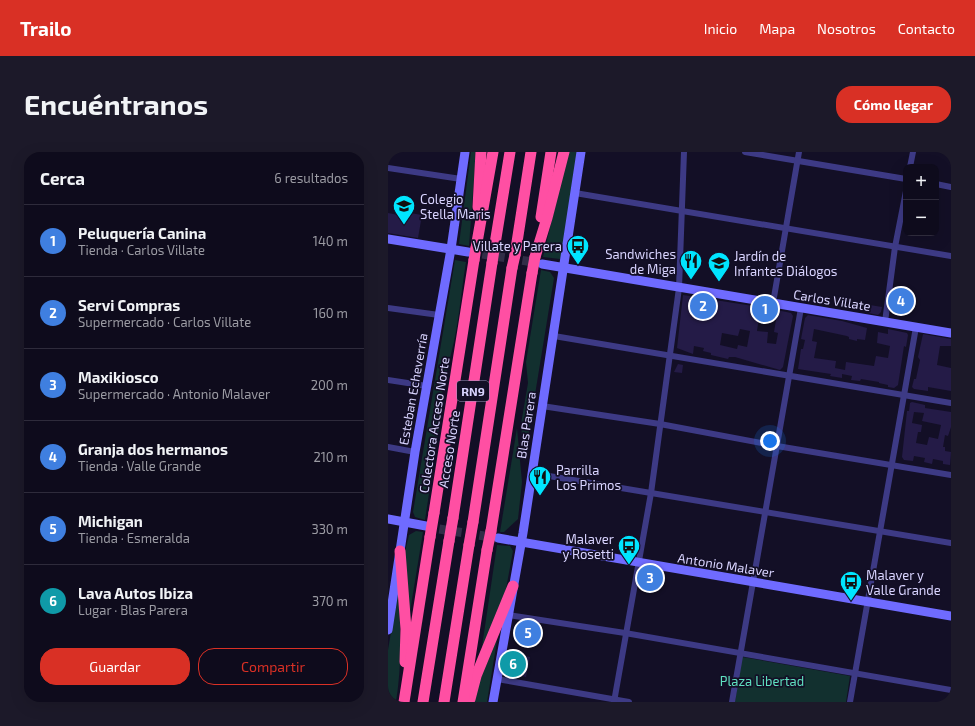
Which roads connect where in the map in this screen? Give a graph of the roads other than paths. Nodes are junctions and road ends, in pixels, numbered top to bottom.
1 (465, 152) edge
2 (481, 152) edge
3 (493, 152) edge
4 (510, 152) edge
5 (531, 152) edge
6 (551, 152) edge
7 (564, 152) edge
8 (581, 152) edge
9 (684, 152) edge
10 (745, 152) edge
11 (799, 152) edge
12 (913, 152) edge
13 (797, 161) junction
14 (911, 164) edge
15 (388, 168) edge
16 (462, 179) junction
17 (903, 179) edge
18 (939, 185) edge
19 (951, 187) edge
20 (575, 193) junction
21 (904, 200) edge
22 (682, 210) junction
23 (786, 228) junction
24 (388, 239) edge
25 (896, 247) junction
26 (451, 249) junction
27 (474, 252) junction
28 (951, 256) edge
29 (539, 261) junction
30 (564, 268) junction
31 (679, 288) junction
32 (773, 303) junction
33 (388, 308) edge
34 (801, 308) junction
35 (439, 315) junction
36 (885, 322) junction
37 (916, 327) junction
38 (951, 333) edge
39 (554, 336) junction
40 (670, 355) junction
41 (788, 377) junction
42 (388, 380) edge
43 (427, 386) junction
44 (904, 396) junction
45 (951, 403) edge
46 (542, 406) junction
47 (660, 424) junction
48 (777, 446) junction
49 (388, 448) edge
50 (415, 452) junction
51 (891, 464) junction
52 (531, 473) junction
53 (951, 475) edge
54 (651, 493) junction
55 (765, 512) junction
56 (388, 520) edge
57 (404, 522) junction
58 (426, 526) tunnel mouth
59 (880, 531) junction
60 (494, 535) junction
61 (521, 542) junction
62 (951, 543) edge
63 (400, 551) junction
64 (639, 564) junction
65 (752, 583) junction
66 (513, 586) junction
67 (391, 592) edge
68 (867, 602) junction
69 (508, 615) junction
70 (951, 616) edge
71 (388, 630) edge
72 (625, 633) junction
73 (740, 654) junction
74 (854, 674) junction
75 (498, 679) junction
76 (951, 690) edge
77 (614, 701) edge
78 (404, 702) edge
79 (423, 702) edge
80 (444, 702) edge
81 (463, 702) edge
82 (469, 702) edge
83 (493, 702) edge
84 (629, 702) edge
85 (732, 702) edge
86 (850, 702) edge

1 - 16 street, Esteban Echeverría
2 - 27 highway
3 - 27 highway, Colectora Acceso Norte
4 - 79 highway, Acceso Norte / RN9, bridge
5 - 80 highway, RN9, bridge
6 - 29 highway
7 - 29 highway
8 - 20 street, Blas Parera
9 - 22 street
10 - 13 street
11 - 13 street
12 - 14 street
13 - 17 street
13 - 23 street
15 - 16 street
16 - 26 street, Esteban Echeverría
18 - 19 street
20 - 22 street
20 - 30 street, Blas Parera
21 - 25 street
22 - 23 street
22 - 31 street
23 - 25 street
23 - 32 street
24 - 26 street
25 - 28 street
25 - 36 street
26 - 27 street
26 - 35 street, Esteban Echeverría
27 - 78 highway, Colectora Acceso Norte, bridge
29 - 30 street, Carlos Villate
29 - 60 highway, bridge
30 - 31 street, Carlos Villate
30 - 39 street, Blas Parera
31 - 32 street, Carlos Villate
31 - 40 street
32 - 34 street, Carlos Villate
33 - 35 street
34 - 36 street, Carlos Villate
34 - 41 street
35 - 43 street, Esteban Echeverría
36 - 37 street, Carlos Villate
37 - 38 street, Carlos Villate
37 - 44 street
39 - 40 street
39 - 46 street, Blas Parera
40 - 41 street
40 - 47 street
41 - 44 street
41 - 48 street
42 - 43 street
43 - 50 street, Esteban Echeverría
44 - 45 street
44 - 51 street
46 - 47 street
46 - 52 street, Blas Parera
47 - 48 street
47 - 54 street
48 - 51 street
48 - 55 street
49 - 50 street
50 - 57 street, Esteban Echeverría
51 - 53 street
51 - 59 street
52 - 54 street
52 - 61 street, Blas Parera
54 - 55 street
54 - 64 street
55 - 59 street
55 - 65 street
56 - 57 street
57 - 58 street
57 - 63 street, Esteban Echeverría
59 - 62 street
59 - 68 street
60 - 61 street, Antonio Malaver
60 - 81 highway, bridge
61 - 64 street, Antonio Malaver
61 - 66 street, Blas Parera
63 - 67 street, Esteban Echeverría
63 - 78 highway
64 - 65 street, Antonio Malaver
64 - 72 street
65 - 68 street, Antonio Malaver
65 - 73 street
66 - 69 street, Blas Parera
66 - 82 highway
67 - 71 street, Esteban Echeverría
68 - 70 street, Antonio Malaver
68 - 74 street
69 - 72 street
69 - 75 street, Blas Parera
72 - 73 street
72 - 77 street
73 - 74 street
73 - 85 street
74 - 76 street
74 - 86 street
75 - 77 street
75 - 83 street, Blas Parera
77 - 84 street

